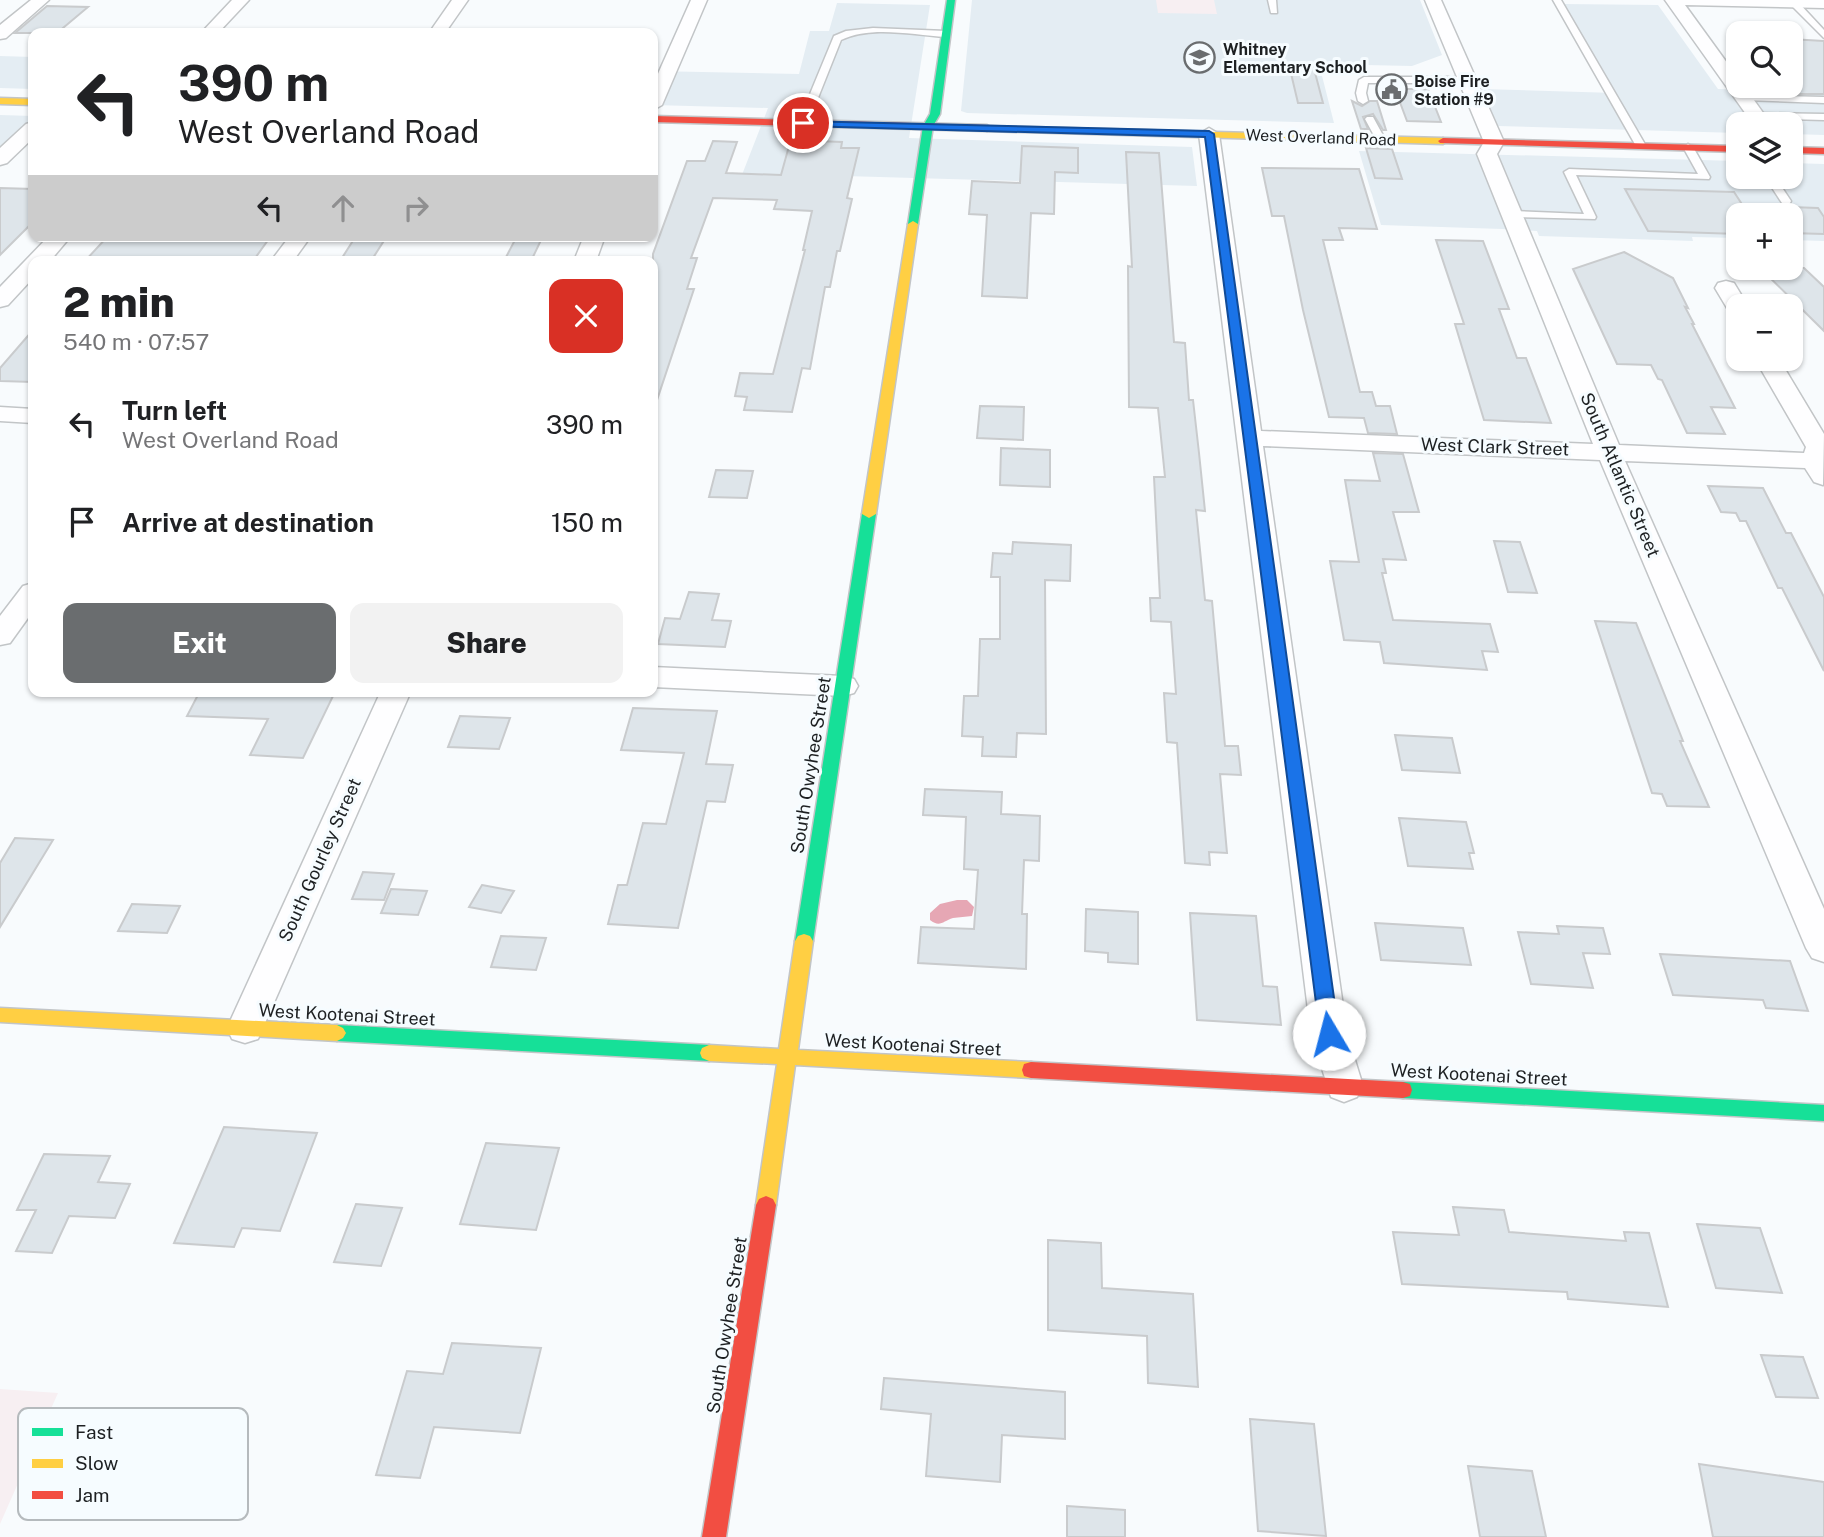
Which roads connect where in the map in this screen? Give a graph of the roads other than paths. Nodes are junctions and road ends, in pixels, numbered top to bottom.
1 (41, 0) edge
2 (241, 0) edge
3 (460, 0) edge
4 (699, 0) edge
5 (951, 0) edge
6 (1272, 0) edge
7 (1433, 0) edge
8 (1557, 0) edge
9 (1673, 0) edge
10 (1684, 0) edge
11 (1794, 2) junction
12 (1824, 3) edge
13 (1274, 11) dead end
14 (214, 28) edge
15 (440, 28) edge
16 (0, 33) edge
17 (946, 34) junction
18 (1824, 35) edge
19 (1726, 73) edge
20 (1467, 80) junction
21 (658, 94) edge
22 (1770, 98) edge
23 (1824, 100) edge
24 (0, 101) edge
25 (1363, 101) dead end
26 (28, 102) edge
27 (1824, 117) edge
28 (1803, 118) edge
29 (658, 119) edge
30 (1370, 119) dead end
31 (803, 123) junction
32 (928, 127) junction
33 (28, 133) edge
34 (1209, 134) junction
35 (1380, 139) junction
36 (1493, 142) junction
37 (1641, 146) junction
38 (1688, 147) junction
39 (1726, 149) edge
40 (1803, 150) edge
41 (1824, 151) edge
42 (0, 159) edge
43 (1778, 189) edge
44 (1786, 201) dead end
45 (1512, 214) junction
46 (55, 242) edge
47 (296, 242) edge
48 (43, 256) edge
49 (286, 256) edge
50 (28, 270) edge
51 (1726, 288) dead end
52 (1730, 294) edge
53 (0, 300) edge
54 (1775, 371) edge
55 (0, 414) edge
56 (28, 416) edge
57 (1250, 438) junction
58 (1609, 452) junction
59 (1821, 466) edge
60 (28, 599) edge
61 (0, 636) edge
62 (658, 677) edge
63 (843, 685) junction
64 (393, 697) edge
65 (1824, 948) edge
66 (0, 1015) edge
67 (245, 1028) junction
68 (786, 1059) junction
69 (1344, 1087) junction
70 (1824, 1113) edge
71 (714, 1537) edge

1 - 16 street
2 - 14 street
3 - 15 street
4 - 21 street
5 - 17 street, South Owyhee Street
6 - 13 lane
7 - 20 street, South Atlantic Street
8 - 37 lane
9 - 19 street
10 - 11 street
11 - 12 street
11 - 18 lane
17 - 31 lane
17 - 32 street, South Owyhee Street
20 - 25 lane
20 - 36 street, South Atlantic Street
22 - 23 lane
24 - 26 street
27 - 28 lane
29 - 31 street, West Overland Road
30 - 35 lane
31 - 32 street, West Overland Road
32 - 34 street, West Overland Road
32 - 63 street, South Owyhee Street
33 - 42 street
34 - 35 street, West Overland Road
34 - 57 street
35 - 36 street, West Overland Road
36 - 37 street, West Overland Road
36 - 45 street, South Atlantic Street
37 - 38 street, West Overland Road
38 - 39 street, West Overland Road
38 - 45 lane
40 - 41 street
43 - 44 lane
45 - 58 street, South Atlantic Street
46 - 48 street
47 - 49 street
50 - 53 street
51 - 52 street
54 - 59 street
55 - 56 street
57 - 58 street, West Clark Street
57 - 69 street
58 - 59 street, West Clark Street
58 - 65 street, South Atlantic Street
60 - 61 street
62 - 63 street
63 - 68 street, South Owyhee Street
64 - 67 street, South Gourley Street
66 - 67 street, West Kootenai Street
67 - 68 street, West Kootenai Street
68 - 69 street, West Kootenai Street
68 - 71 street, South Owyhee Street
69 - 70 street, West Kootenai Street

